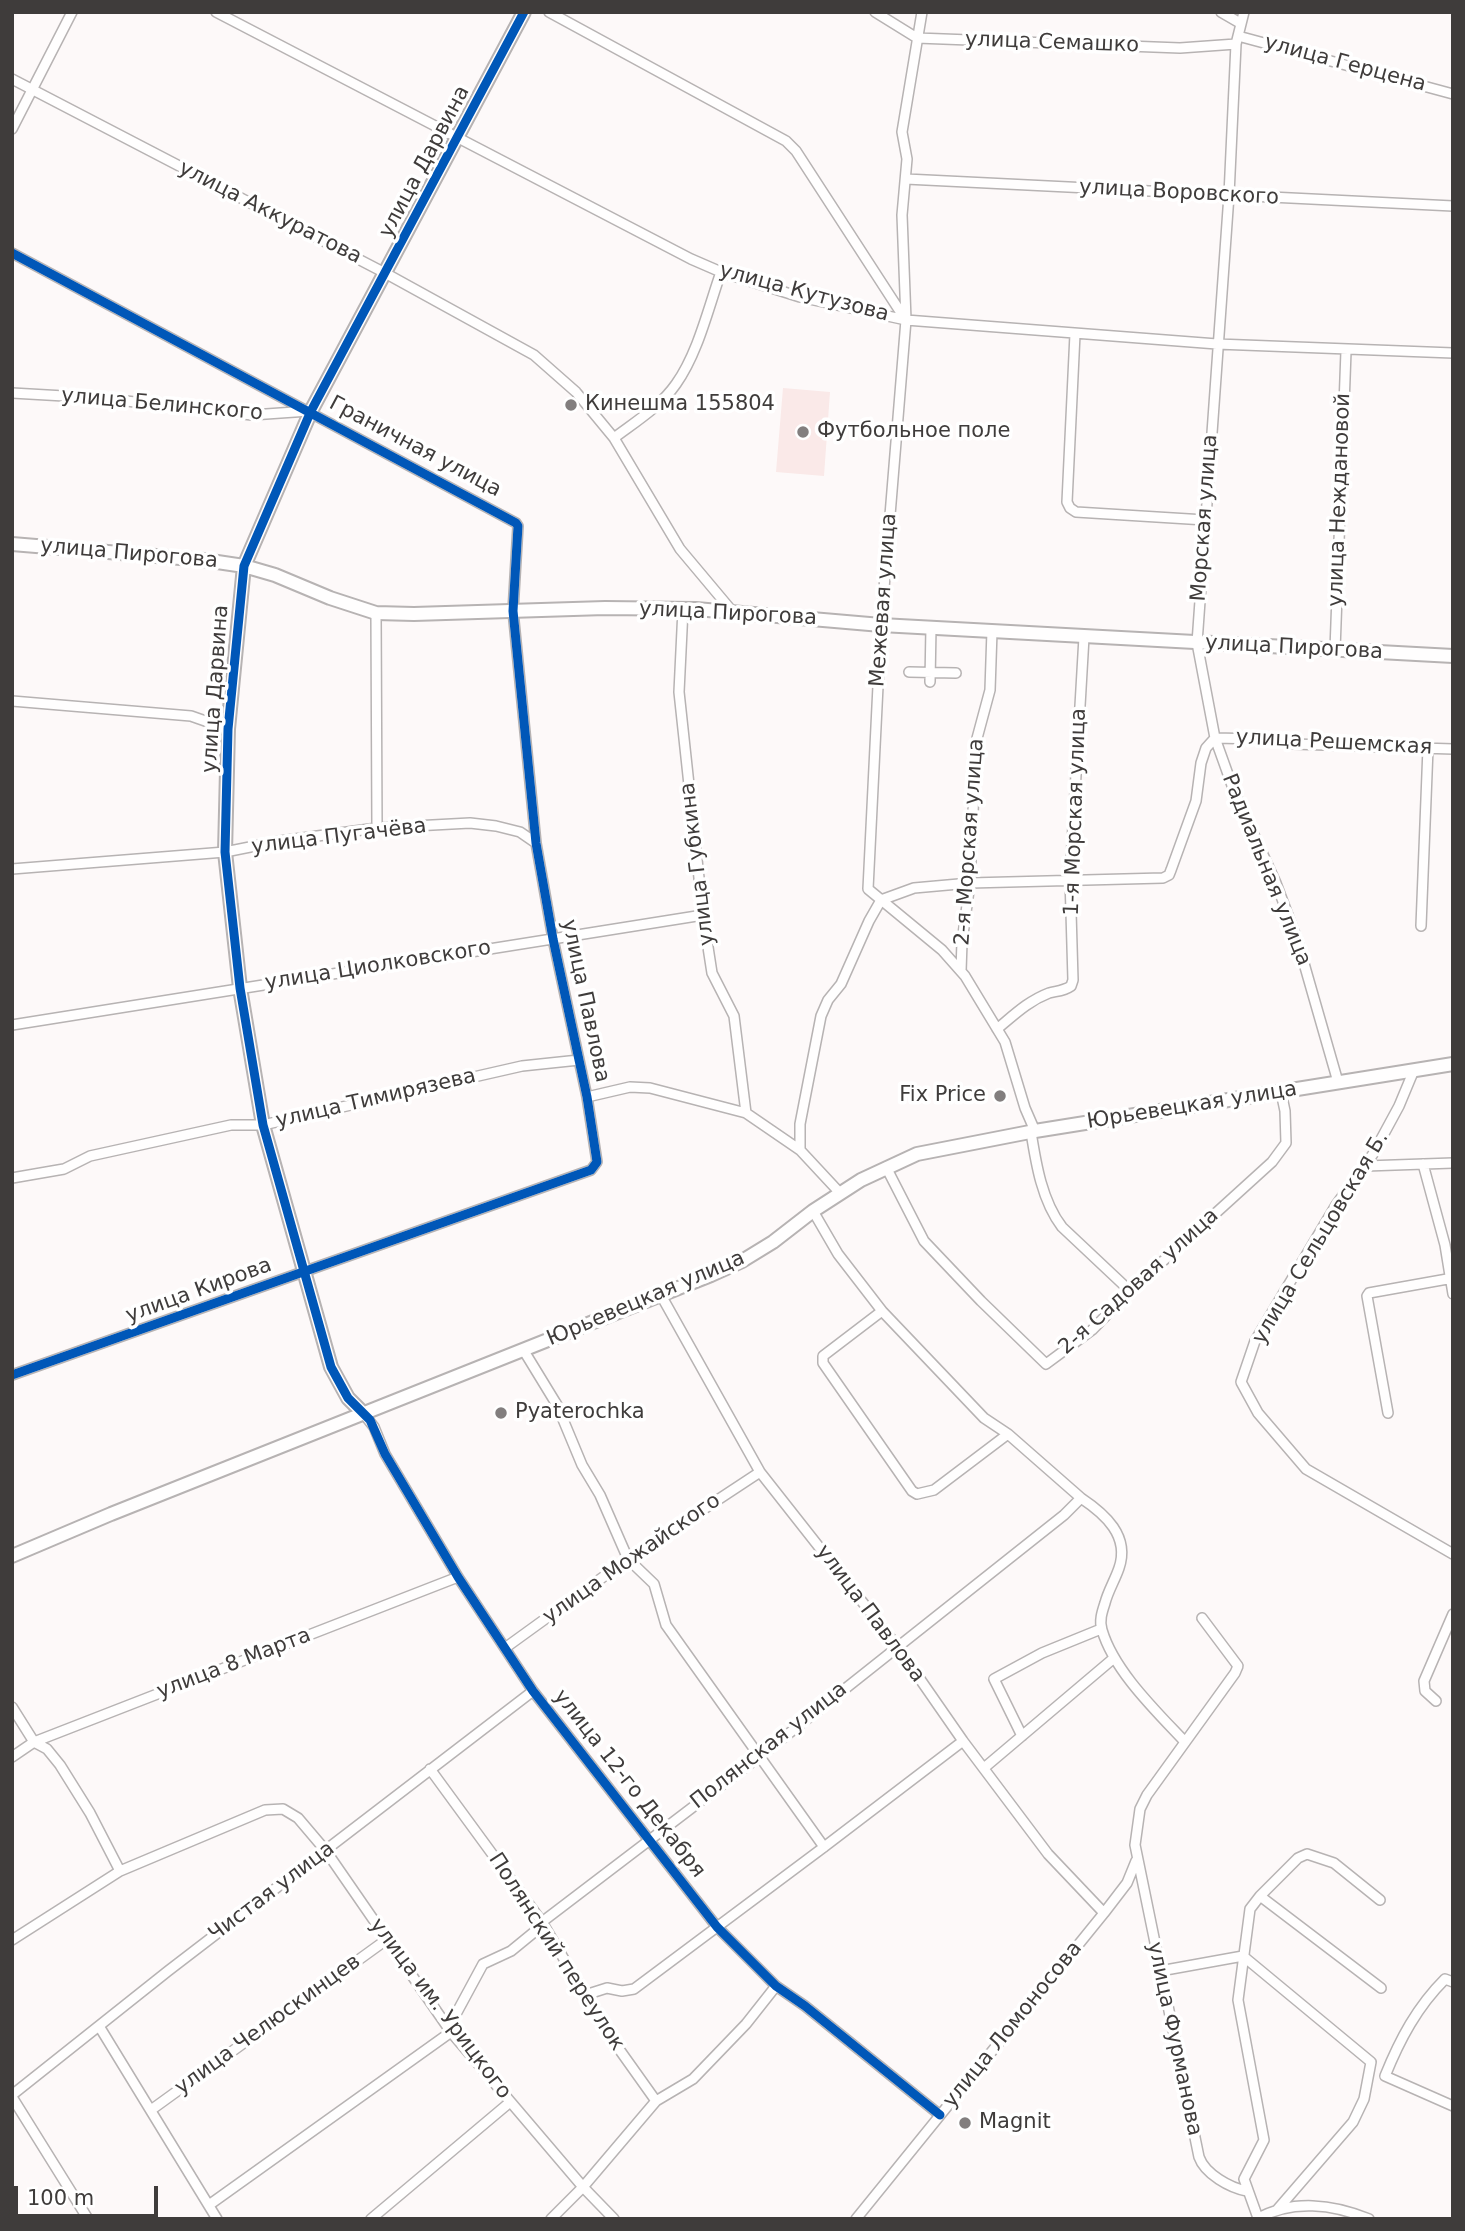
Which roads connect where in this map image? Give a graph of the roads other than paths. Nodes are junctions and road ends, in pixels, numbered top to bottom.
1 (72, 12) edge
2 (216, 12) edge
3 (524, 12) edge
4 (550, 12) edge
5 (875, 12) edge
6 (922, 12) edge
7 (1221, 12) edge
8 (1244, 12) edge
9 (1240, 23) junction
10 (917, 38) junction
11 (1237, 40) junction
12 (12, 79) edge
13 (32, 90) junction
14 (1453, 94) edge
15 (12, 129) edge
16 (458, 139) junction
17 (906, 179) junction
18 (1229, 195) junction
19 (1453, 206) edge
20 (12, 253) edge
21 (385, 272) junction
22 (721, 272) junction
23 (906, 320) junction
24 (1075, 334) junction
25 (1217, 344) junction
26 (1346, 351) junction
27 (1453, 353) edge
28 (12, 393) edge
29 (311, 411) junction
30 (614, 438) junction
31 (1205, 520) junction
32 (12, 544) edge
33 (244, 566) junction
34 (683, 609) junction
35 (513, 611) junction
36 (732, 611) junction
37 (376, 612) junction
38 (881, 625) junction
39 (931, 628) junction
40 (992, 631) junction
41 (1084, 636) junction
42 (1197, 643) junction
43 (1335, 650) junction
44 (1453, 656) edge
45 (909, 672) dead end
46 (956, 673) dead end
47 (930, 677) junction
48 (12, 701) edge
49 (228, 729) junction
50 (1215, 738) junction
51 (1428, 748) junction
52 (1453, 749) edge
53 (377, 828) junction
54 (536, 843) junction
55 (225, 852) junction
56 (12, 869) edge
57 (1070, 878) junction
58 (970, 883) junction
59 (881, 900) junction
60 (703, 915) junction
61 (1421, 926) dead end
62 (553, 939) junction
63 (961, 971) junction
64 (240, 988) junction
65 (12, 1025) edge
66 (998, 1029) junction
67 (579, 1060) junction
68 (1453, 1064) edge
69 (1414, 1070) junction
70 (1338, 1083) junction
71 (1281, 1092) junction
72 (587, 1097) junction
73 (746, 1113) junction
74 (263, 1125) junction
75 (1033, 1131) junction
76 (800, 1150) junction
77 (1453, 1163) edge
78 (1423, 1164) junction
79 (1366, 1166) junction
80 (595, 1167) joint
81 (886, 1167) junction
82 (12, 1178) edge
83 (840, 1193) junction
84 (813, 1211) junction
85 (304, 1272) junction
86 (1451, 1278) edge
87 (1130, 1291) junction
88 (1453, 1294) edge
89 (662, 1297) junction
90 (883, 1311) junction
91 (524, 1351) junction
92 (12, 1375) edge
93 (363, 1413) junction
94 (1388, 1413) dead end
95 (1008, 1434) junction
96 (760, 1472) junction
97 (1081, 1498) junction
98 (1453, 1554) edge
99 (12, 1556) edge
100 (628, 1559) junction
101 (458, 1577) junction
102 (1453, 1614) edge
103 (1202, 1618) dead end
104 (1101, 1629) junction
105 (897, 1646) junction
106 (505, 1648) junction
107 (1114, 1658) junction
108 (533, 1690) junction
109 (1436, 1701) dead end
110 (12, 1707) edge
111 (1022, 1736) junction
112 (963, 1741) junction
113 (34, 1742) junction
114 (1185, 1742) junction
115 (12, 1757) edge
116 (758, 1757) junction
117 (984, 1768) junction
118 (430, 1769) junction
119 (649, 1839) junction
120 (824, 1847) junction
121 (326, 1851) junction
122 (1136, 1859) junction
123 (120, 1871) junction
124 (1259, 1896) junction
125 (1380, 1900) dead end
126 (1104, 1913) junction
127 (541, 1922) junction
128 (717, 1927) junction
129 (12, 1940) edge
130 (386, 1940) junction
131 (1243, 1956) junction
132 (1160, 1971) junction
133 (1449, 1981) edge
134 (776, 1986) junction
135 (1381, 1988) dead end
136 (585, 1995) junction
137 (99, 2026) junction
138 (451, 2032) junction
139 (12, 2096) edge
140 (656, 2101) junction
141 (509, 2103) junction
142 (1453, 2106) edge
143 (150, 2110) junction
144 (940, 2115) junction
145 (583, 2188) junction
146 (1247, 2191) junction
147 (209, 2205) junction
148 (1277, 2210) junction
149 (1258, 2218) edge
150 (88, 2219) edge
151 (217, 2219) edge
152 (370, 2219) edge
153 (551, 2219) edge
154 (614, 2219) edge
155 (856, 2219) edge
156 (1369, 2219) edge

1 - 13 street
2 - 16 street, улица Кутузова
3 - 16 street, улица Дарвина
4 - 23 street
5 - 10 street, улица Семашко
6 - 10 street, Межевая улица
7 - 9 street, улица Герцена
8 - 9 street, Морская улица
9 - 11 street, Морская улица
10 - 11 street, улица Семашко
10 - 17 street, Межевая улица
11 - 14 street, улица Герцена
11 - 18 street, Морская улица
12 - 13 street, улица Аккуратова
13 - 15 street
13 - 21 street, улица Аккуратова
16 - 21 street, улица Дарвина
16 - 22 street, улица Кутузова
17 - 18 street, улица Воровского
17 - 23 street, Межевая улица
18 - 19 street, улица Воровского
18 - 25 street, Морская улица
20 - 29 street, Граничная улица
21 - 29 street, улица Дарвина
21 - 30 street, улица Аккуратова
22 - 23 street, улица Кутузова
22 - 30 street
23 - 24 street, улица Кутузова
23 - 38 street, Межевая улица
24 - 25 street, улица Кутузова
24 - 31 street
25 - 26 street, улица Кутузова
25 - 31 street, Морская улица
26 - 27 street, улица Кутузова
26 - 43 street, улица Неждановой
28 - 29 street, улица Белинского
29 - 33 street, улица Дарвина
29 - 35 street, Граничная улица
30 - 36 street, улица Аккуратова
31 - 42 street, Морская улица
32 - 33 street, улица Пирогова
33 - 37 street, улица Пирогова
33 - 49 street, улица Дарвина
34 - 35 street, улица Пирогова
34 - 36 street, улица Пирогова
34 - 60 street, улица Губкина
35 - 37 street, улица Пирогова
35 - 54 street, Граничная улица
36 - 38 street, улица Пирогова
37 - 53 street
38 - 39 street, улица Пирогова
38 - 59 street, Межевая улица
39 - 40 street, улица Пирогова
39 - 47 street
40 - 41 street, улица Пирогова
40 - 58 street, 2-я Морская улица
41 - 42 street, улица Пирогова
41 - 57 street, 1-я Морская улица
42 - 43 street, улица Пирогова
42 - 50 street, Морская улица
43 - 44 street, улица Пирогова
45 - 47 street
46 - 47 street
48 - 49 street
49 - 55 street, улица Дарвина
50 - 51 street, улица Решемская
50 - 57 street
50 - 70 street, Радиальная улица
51 - 52 street, улица Решемская
51 - 61 street
53 - 54 street, улица Пугачёва
53 - 55 street, улица Пугачёва
54 - 62 street, улица Павлова
55 - 56 street, улица Пугачёва
55 - 64 street, улица Дарвина
57 - 58 street
57 - 66 street, 1-я Морская улица
58 - 59 street
58 - 63 street, 2-я Морская улица
59 - 63 street, Межевая улица
59 - 76 street
60 - 62 street, улица Циолковского
60 - 73 street, улица Губкина
62 - 64 street, улица Циолковского
62 - 67 street, улица Павлова
63 - 66 street, Межевая улица
64 - 65 street, улица Циолковского
64 - 74 street, улица Дарвина
66 - 75 street, Межевая улица
67 - 72 street, улица Павлова
67 - 74 street, улица Тимирязева
68 - 69 street, Юрьевецкая улица
69 - 70 street, Юрьевецкая улица
69 - 79 street, улица Сельцовская Б.
70 - 71 street, Юрьевецкая улица
71 - 75 street, Юрьевецкая улица
71 - 87 street, 2-я Садовая улица
72 - 73 street
72 - 80 street, улица Павлова
73 - 76 street
74 - 82 street, улица Тимирязева
74 - 85 street, улица Дарвина
75 - 81 street, Юрьевецкая улица
75 - 87 street, Межевая улица
76 - 83 street
77 - 78 street
78 - 79 street
78 - 86 street
79 - 98 street, улица Сельцовская Б.
80 - 85 street, улица Кирова
81 - 83 street, Юрьевецкая улица
81 - 87 street, 2-я Садовая улица
83 - 84 street, Юрьевецкая улица
84 - 89 street, Юрьевецкая улица
84 - 90 street
85 - 92 street, улица Кирова
85 - 93 street, улица Дарвина
86 - 88 street
86 - 94 street
89 - 91 street, Юрьевецкая улица
89 - 96 street, улица Павлова
90 - 95 street
90 - 95 street
91 - 93 street, Юрьевецкая улица
91 - 100 street
93 - 99 street, Юрьевецкая улица
93 - 101 street, улица 12-го Декабря
95 - 97 street
96 - 100 street, улица Можайского
96 - 105 street, улица Павлова
97 - 104 street
97 - 105 street, Полянская улица
100 - 106 street, улица Можайского
100 - 116 street
101 - 106 street, улица 12-го Декабря
101 - 113 street, улица 8 Марта
102 - 109 street
103 - 114 street
104 - 107 street
104 - 111 street
105 - 112 street, улица Павлова
105 - 116 street, Полянская улица
106 - 108 street, улица 12-го Декабря
107 - 111 street
107 - 114 street
108 - 118 street, Чистая улица
108 - 119 street, улица 12-го Декабря
110 - 113 street
111 - 117 street
112 - 117 street, улица Павлова
112 - 120 street
113 - 115 street, улица 8 Марта
113 - 123 street
114 - 122 street
116 - 119 street, Полянская улица
116 - 120 street
117 - 126 street, улица Павлова
118 - 121 street, Чистая улица
118 - 127 street, Полянский переулок
119 - 127 street, Полянская улица
119 - 128 street, улица 12-го Декабря
120 - 128 street
121 - 123 street, улица им. Урицкого
121 - 130 street, улица им. Урицкого
121 - 137 street, Чистая улица
122 - 126 street, улица Ломоносова
122 - 132 street, улица Фурманова
123 - 129 street
124 - 125 street
124 - 131 street
124 - 135 street
126 - 144 street, улица Ломоносова
127 - 136 street, Полянский переулок
127 - 138 street, Полянская улица
128 - 134 street, улица 12-го Декабря
128 - 136 street
130 - 138 street, улица им. Урицкого
130 - 143 street, улица Челюскинцев
131 - 132 street
131 - 146 street
131 - 148 street
132 - 146 street, улица Фурманова
133 - 142 street
134 - 140 street
134 - 144 street, улица 12-го Декабря
136 - 140 street, Полянский переулок
137 - 139 street, Чистая улица
137 - 143 street
138 - 141 street, улица им. Урицкого
138 - 147 street
139 - 150 street
140 - 145 street
141 - 145 street, улица им. Урицкого
141 - 152 street
143 - 147 street
144 - 155 street, улица Ломоносова
145 - 153 street
145 - 154 street, улица им. Урицкого
146 - 149 street
147 - 151 street
148 - 149 street
148 - 156 street

